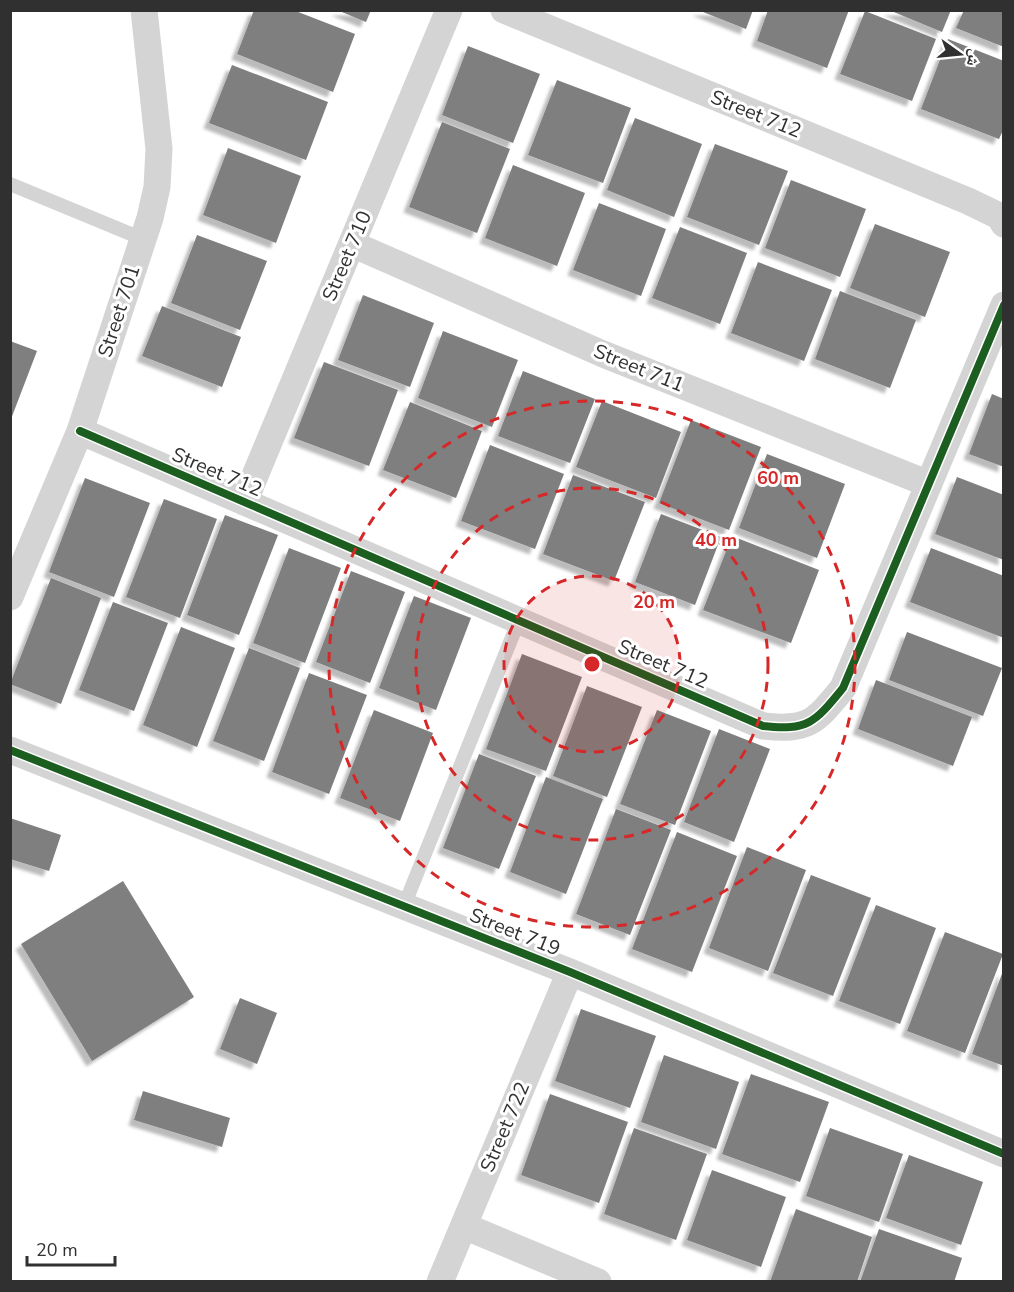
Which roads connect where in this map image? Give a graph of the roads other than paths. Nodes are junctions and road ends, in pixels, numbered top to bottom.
1 (144, 10) edge
2 (449, 10) edge
3 (504, 10) edge
4 (10, 184) edge
5 (1004, 224) edge
6 (143, 239) junction
7 (352, 244) junction
8 (1004, 305) edge
9 (80, 430) junction
10 (929, 484) junction
11 (244, 502) junction
12 (10, 597) edge
13 (519, 620) junction
14 (10, 750) edge
15 (404, 906) junction
16 (570, 972) junction
17 (1004, 1154) edge
18 (464, 1226) junction
19 (440, 1281) edge
20 (598, 1281) edge

1 - 6 street, Street 701
2 - 7 street, Street 710
3 - 5 street, Street 712
4 - 6 lane
6 - 9 street, Street 701
7 - 10 street, Street 711
7 - 11 street, Street 710
8 - 10 street, Street 712
9 - 11 street, Street 712
9 - 12 street, Street 701
10 - 13 street, Street 712
11 - 13 street, Street 712
13 - 15 lane
14 - 15 street, Street 719
15 - 16 street, Street 719
16 - 17 street, Street 719
16 - 18 street, Street 722
18 - 19 street, Street 722
18 - 20 street

